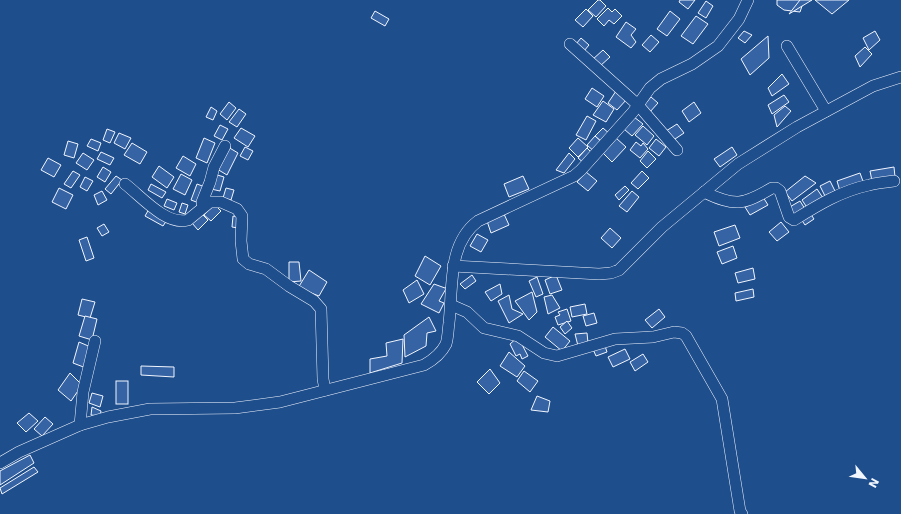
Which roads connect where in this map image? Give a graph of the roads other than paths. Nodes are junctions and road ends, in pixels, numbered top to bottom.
1 (748, 0) edge
2 (570, 44) dead end
3 (787, 46) dead end
4 (901, 77) edge
5 (638, 105) junction
6 (826, 111) junction
7 (225, 146) dead end
8 (677, 150) dead end
9 (894, 181) dead end
10 (125, 184) dead end
11 (704, 192) junction
12 (203, 207) junction
13 (454, 266) junction
14 (451, 305) junction
15 (95, 341) dead end
16 (325, 390) junction
17 (80, 425) junction
18 (0, 463) edge
19 (742, 514) edge

1 - 5 street
2 - 5 street
3 - 6 street
4 - 6 street
5 - 8 street
5 - 13 street
6 - 11 street
7 - 12 street
9 - 11 street
10 - 12 street
11 - 13 street
12 - 16 street
13 - 14 street
14 - 16 street
14 - 19 street
15 - 17 street
16 - 17 street
17 - 18 street

